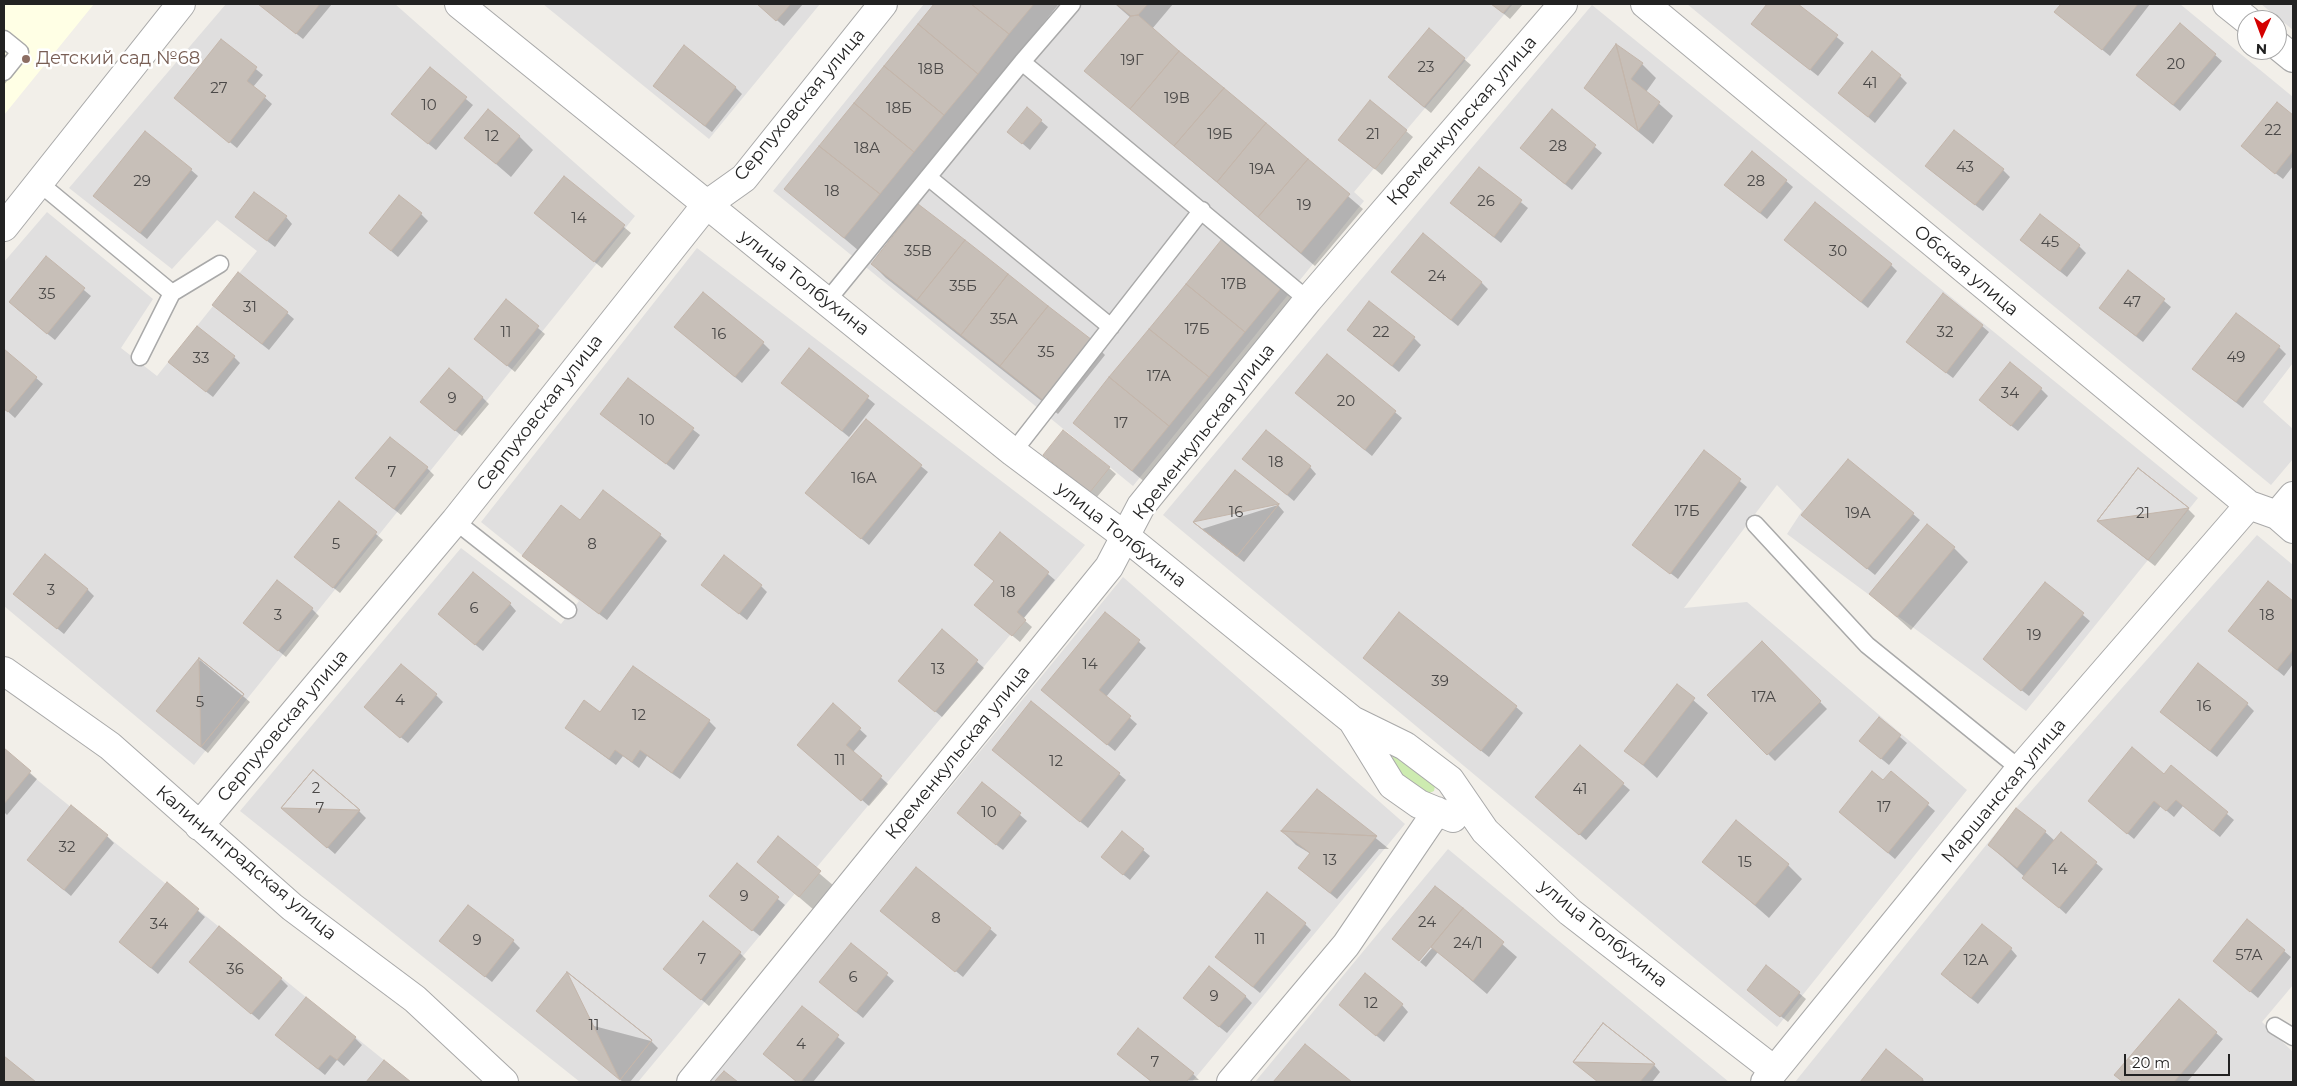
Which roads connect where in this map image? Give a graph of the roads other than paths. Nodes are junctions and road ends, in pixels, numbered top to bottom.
1 (181, 4) edge
2 (459, 4) edge
3 (883, 4) edge
4 (1072, 4) edge
5 (1563, 4) edge
6 (1645, 4) edge
7 (2227, 4) edge
8 (2237, 12) edge
9 (4, 39) edge
10 (1022, 62) junction
11 (4, 72) edge
12 (928, 177) junction
13 (38, 182) junction
14 (706, 205) junction
15 (1202, 210) junction
16 (4, 228) edge
17 (220, 264) dead end
18 (172, 293) junction
19 (1308, 300) junction
20 (827, 301) junction
21 (1111, 328) junction
22 (140, 357) dead end
23 (1013, 452) junction
24 (2249, 505) junction
25 (2288, 513) edge
26 (455, 520) junction
27 (1755, 524) dead end
28 (1125, 536) junction
29 (568, 610) dead end
30 (4, 672) edge
31 (1352, 720) junction
32 (2020, 769) junction
33 (1437, 811) junction
34 (199, 826) junction
35 (1485, 831) junction
36 (2275, 1026) dead end
37 (2293, 1037) edge
38 (1770, 1076) edge
39 (504, 1082) edge
40 (691, 1082) edge
41 (1231, 1082) edge

1 - 13 street
2 - 14 street, улица Толбухина
3 - 14 street, Серпуховская улица
4 - 10 lane
5 - 19 street, Кременкульская улица
6 - 24 street, Обская улица
7 - 8 street
9 - 11 lane
10 - 12 lane
10 - 15 lane
12 - 20 lane
12 - 21 lane
13 - 16 street
13 - 18 lane
14 - 20 street, улица Толбухина
14 - 26 street, Серпуховская улица
15 - 19 lane
15 - 21 lane
17 - 18 lane
18 - 22 lane
19 - 28 street, Кременкульская улица
20 - 23 street, улица Толбухина
21 - 23 lane
23 - 28 street, улица Толбухина
24 - 25 street, Обская улица
24 - 32 street, Маршанская улица
26 - 29 lane
26 - 34 street, Серпуховская улица
27 - 32 lane
28 - 31 street, улица Толбухина
28 - 40 street, Кременкульская улица
30 - 34 street, Калининградская улица
31 - 33 street
31 - 35 street, улица Толбухина
32 - 38 street, Маршанская улица
33 - 35 street
33 - 41 street
34 - 39 street, Калининградская улица
35 - 38 street, улица Толбухина
36 - 37 lane

